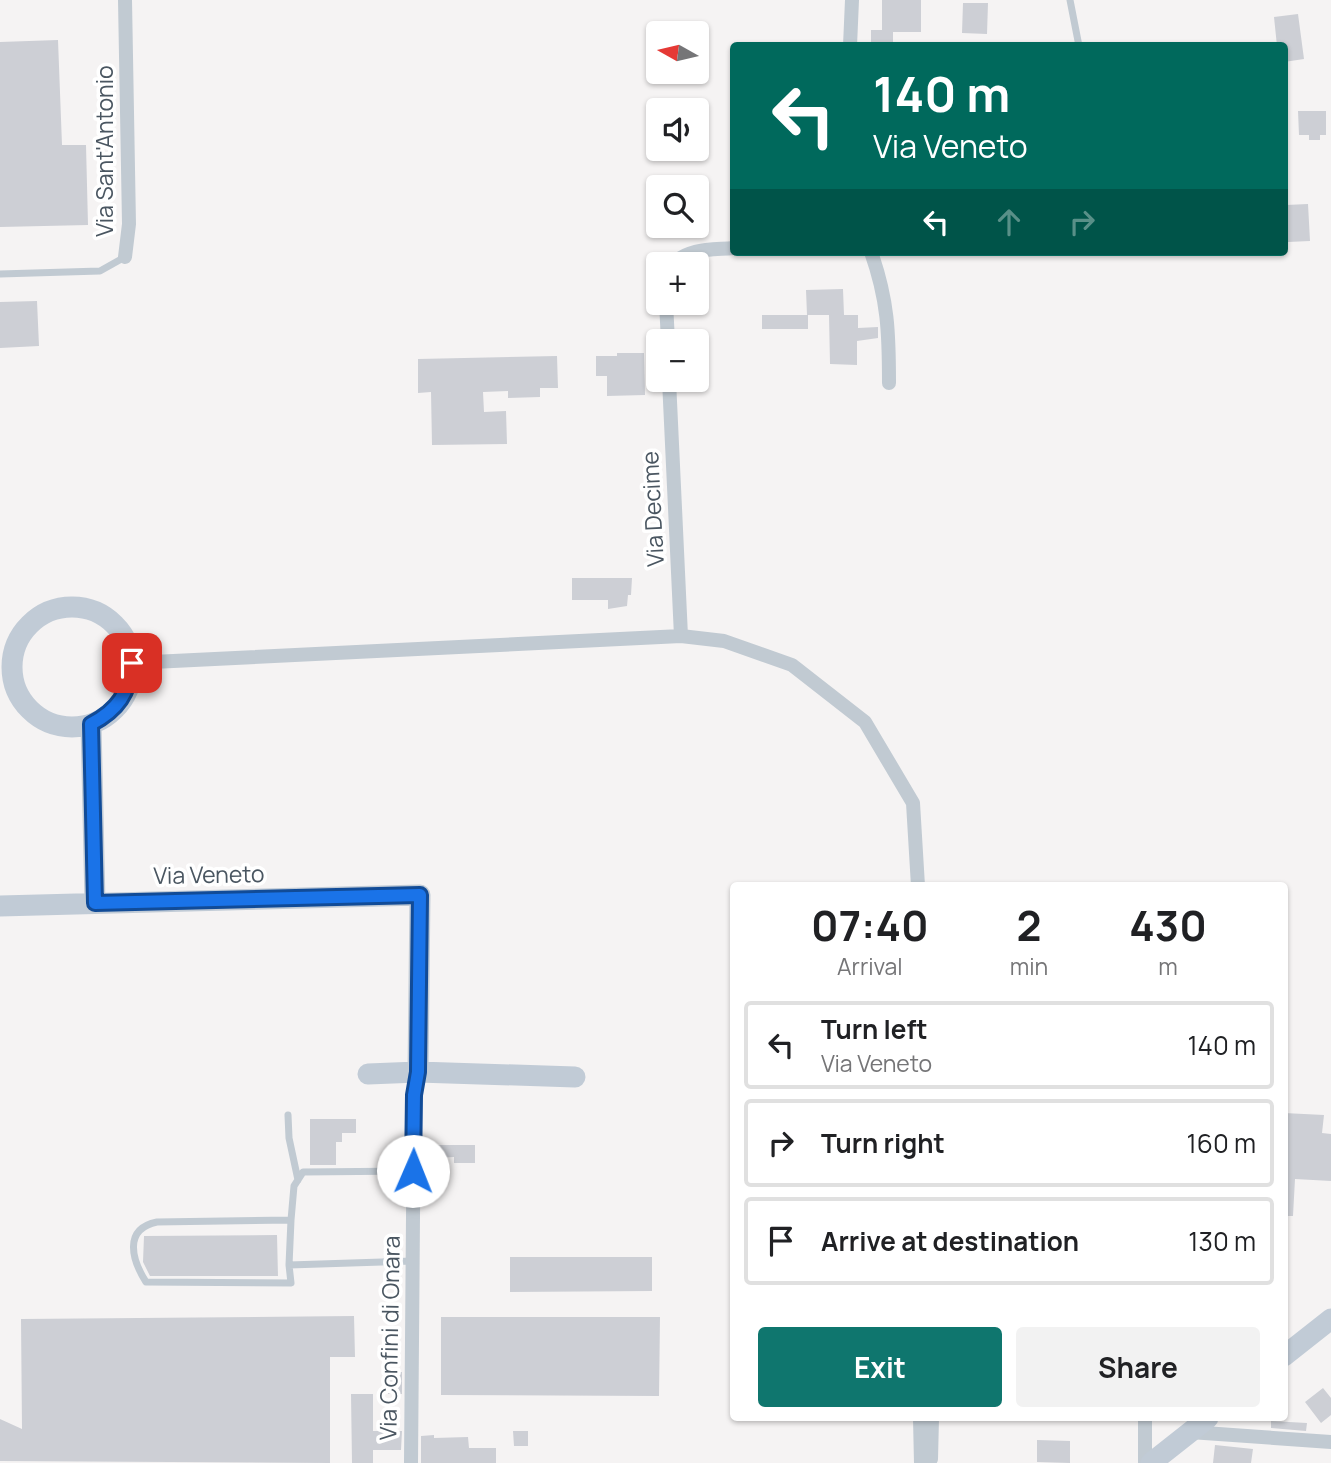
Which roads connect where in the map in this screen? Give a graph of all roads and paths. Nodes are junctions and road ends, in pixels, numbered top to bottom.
1 (125, 0) edge
2 (852, 0) edge
3 (1070, 0) edge
4 (850, 42) edge
5 (1078, 42) edge
6 (730, 248) edge
7 (695, 252) edge
8 (872, 256) edge
9 (125, 257) joint
10 (0, 274) edge
11 (889, 383) dead end
12 (670, 392) edge
13 (681, 636) junction
14 (132, 663) junction
15 (6, 669) edge
16 (91, 724) junction
17 (918, 882) edge
18 (95, 903) junction
19 (0, 906) edge
20 (418, 1072) junction
21 (368, 1074) dead end
22 (575, 1077) dead end
23 (288, 1115) dead end
24 (413, 1171) junction
25 (298, 1181) junction
26 (291, 1220) junction
27 (414, 1261) junction
28 (289, 1265) junction
29 (1331, 1319) edge
30 (1288, 1353) edge
31 (920, 1421) edge
32 (932, 1421) edge
33 (1144, 1421) edge
34 (1204, 1421) edge
35 (1190, 1432) junction
36 (1331, 1442) edge
37 (926, 1461) edge
38 (411, 1463) edge
39 (1145, 1463) edge
40 (1151, 1463) edge

1 - 9 street, Via Sant'Antonio
2 - 4 street
3 - 5 lane
6 - 7 street
8 - 11 street
9 - 10 lane, Via Sant'Antonio
12 - 13 street, Via Decime
13 - 14 street
13 - 17 street
14 - 15 street
14 - 16 street
15 - 16 street
16 - 18 street
18 - 19 street, Via Veneto
18 - 20 street, Via Veneto
20 - 21 street
20 - 22 street
20 - 24 street, Via Confini di Onara
23 - 25 lane
24 - 25 lane
24 - 27 street, Via Confini di Onara
25 - 26 lane
26 - 28 lane
26 - 28 lane
27 - 28 lane
27 - 38 street, Via Confini di Onara
29 - 30 street
31 - 37 street
32 - 37 street
33 - 39 street
34 - 35 street
35 - 36 street
35 - 40 street

